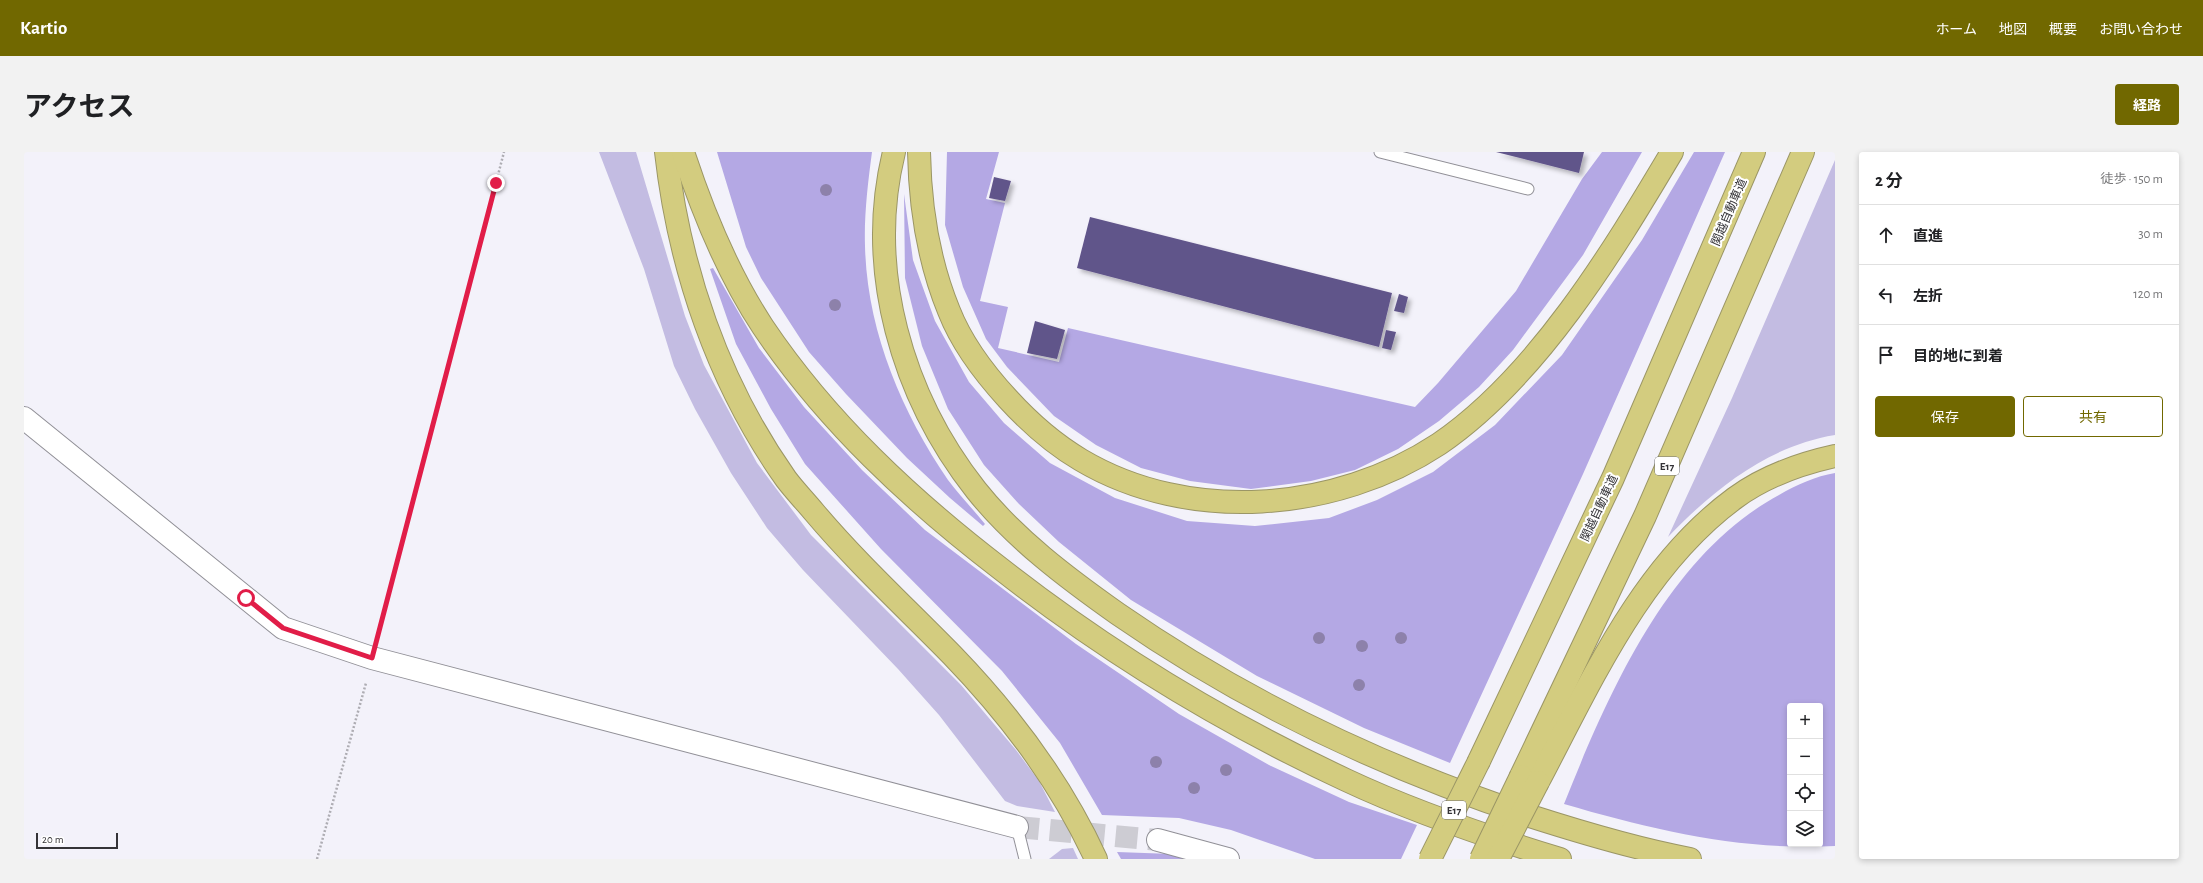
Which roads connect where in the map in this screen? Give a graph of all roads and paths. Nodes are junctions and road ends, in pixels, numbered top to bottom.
1 (504, 152) edge
2 (666, 152) edge
3 (683, 152) edge
4 (894, 152) edge
5 (920, 152) edge
6 (1380, 152) edge
7 (1672, 152) edge
8 (1754, 152) edge
9 (1803, 152) edge
10 (1528, 189) dead end
11 (24, 418) edge
12 (1835, 456) edge
13 (372, 658) junction
14 (1530, 779) junction
15 (1017, 827) joint
16 (1158, 840) tunnel mouth
17 (317, 859) edge
18 (1026, 859) edge
19 (1096, 859) edge
20 (1228, 859) edge
21 (1430, 859) edge
22 (1481, 859) edge
23 (1498, 859) edge
24 (1560, 859) edge
25 (1690, 859) edge

1 - 13 path
2 - 19 highway
3 - 24 highway
4 - 25 highway
5 - 7 highway
6 - 10 lane
8 - 21 highway, 関越自動車道 / E17, bridge
9 - 14 highway, E17
11 - 13 street
12 - 14 highway
13 - 15 street
13 - 17 path
14 - 22 highway, E17, bridge
14 - 23 highway, bridge
15 - 18 lane
16 - 20 street

